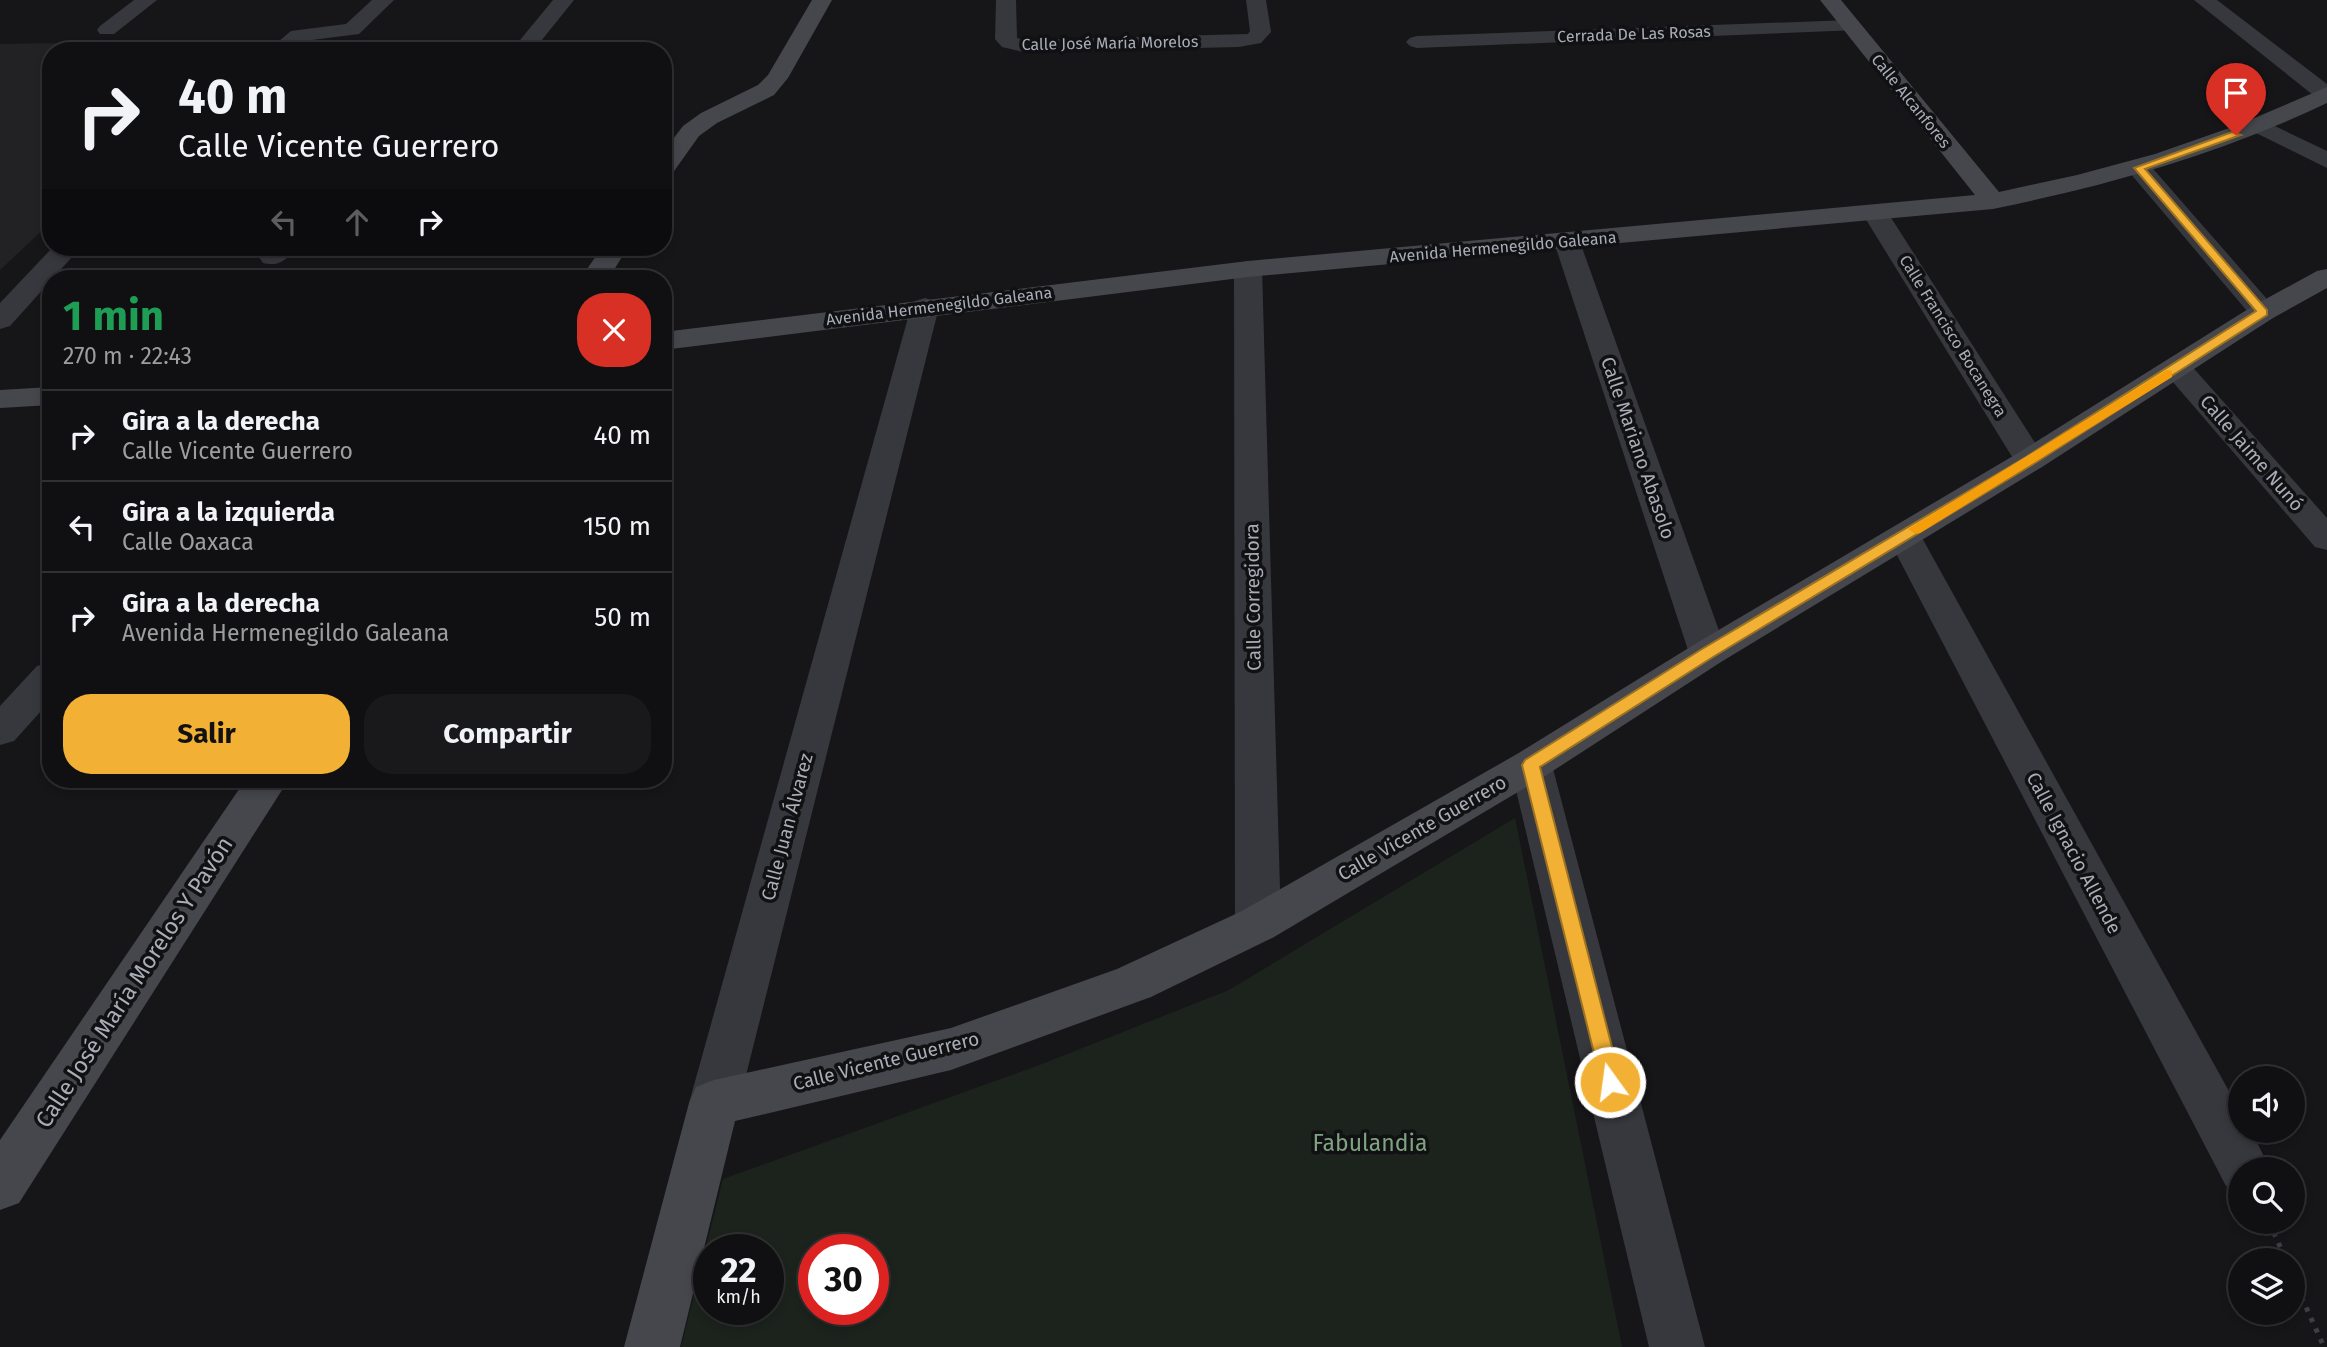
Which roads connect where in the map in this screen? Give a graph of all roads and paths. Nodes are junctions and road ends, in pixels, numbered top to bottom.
1 (147, 0) edge
2 (384, 0) edge
3 (564, 0) edge
4 (822, 0) edge
5 (1006, 0) edge
6 (1256, 0) edge
7 (1830, 0) edge
8 (2204, 0) edge
9 (1851, 26) junction
10 (107, 30) dead end
11 (290, 42) edge
12 (529, 42) edge
13 (1417, 42) dead end
14 (2326, 94) edge
15 (2260, 126) junction
16 (672, 157) edge
17 (2327, 161) edge
18 (2139, 168) junction
19 (1993, 201) junction
20 (1875, 213) junction
21 (1567, 242) junction
22 (60, 256) edge
23 (1248, 269) junction
24 (47, 270) edge
25 (42, 275) edge
26 (2327, 276) edge
27 (925, 307) junction
28 (2263, 312) junction
29 (0, 320) edge
30 (672, 340) edge
31 (2177, 368) junction
32 (42, 397) edge
33 (0, 399) edge
34 (2030, 460) junction
35 (1904, 536) junction
36 (2327, 539) edge
37 (1708, 653) junction
38 (42, 685) edge
39 (0, 731) edge
40 (1531, 765) junction
41 (262, 788) edge
42 (1258, 924) junction
43 (714, 1103) junction
44 (2238, 1157) edge
45 (0, 1185) edge
46 (2305, 1305) edge
47 (652, 1347) edge
48 (1676, 1347) edge
49 (2324, 1347) edge

1 - 10 street
2 - 11 street
3 - 12 street
4 - 16 street
5 - 6 street, Calle José María Morelos
7 - 9 street, Calle Alcanfores
8 - 14 street
9 - 13 street, Cerrada De Las Rosas
9 - 19 street, Calle Alcanfores
14 - 15 street, Avenida Hermenegildo Galeana
15 - 17 street
15 - 18 street, Avenida Hermenegildo Galeana
18 - 19 street, Avenida Hermenegildo Galeana
18 - 28 street
19 - 20 street, Avenida Hermenegildo Galeana
20 - 21 street, Avenida Hermenegildo Galeana
20 - 34 street, Calle Francisco Bocanegra
21 - 23 street, Avenida Hermenegildo Galeana
21 - 37 street, Calle Mariano Abasolo
22 - 24 street
23 - 27 street, Avenida Hermenegildo Galeana
23 - 42 street, Calle Corregidora
25 - 29 street
26 - 28 street, Calle Vicente Guerrero
27 - 30 street, Avenida Hermenegildo Galeana
27 - 43 street, Calle Juan Álvarez
28 - 31 street, Calle Vicente Guerrero
31 - 34 street, Calle Vicente Guerrero
31 - 36 street, Calle Jaime Nunó
32 - 33 street
34 - 35 street, Calle Vicente Guerrero
35 - 37 street, Calle Vicente Guerrero
35 - 44 street, Calle Ignacio Allende
37 - 40 street, Calle Vicente Guerrero
38 - 39 street
40 - 42 street, Calle Vicente Guerrero
40 - 48 street
41 - 45 street, Calle José María Morelos Y Pavón
42 - 43 street, Calle Vicente Guerrero
43 - 47 street, Calle Juan Álvarez
46 - 49 path

